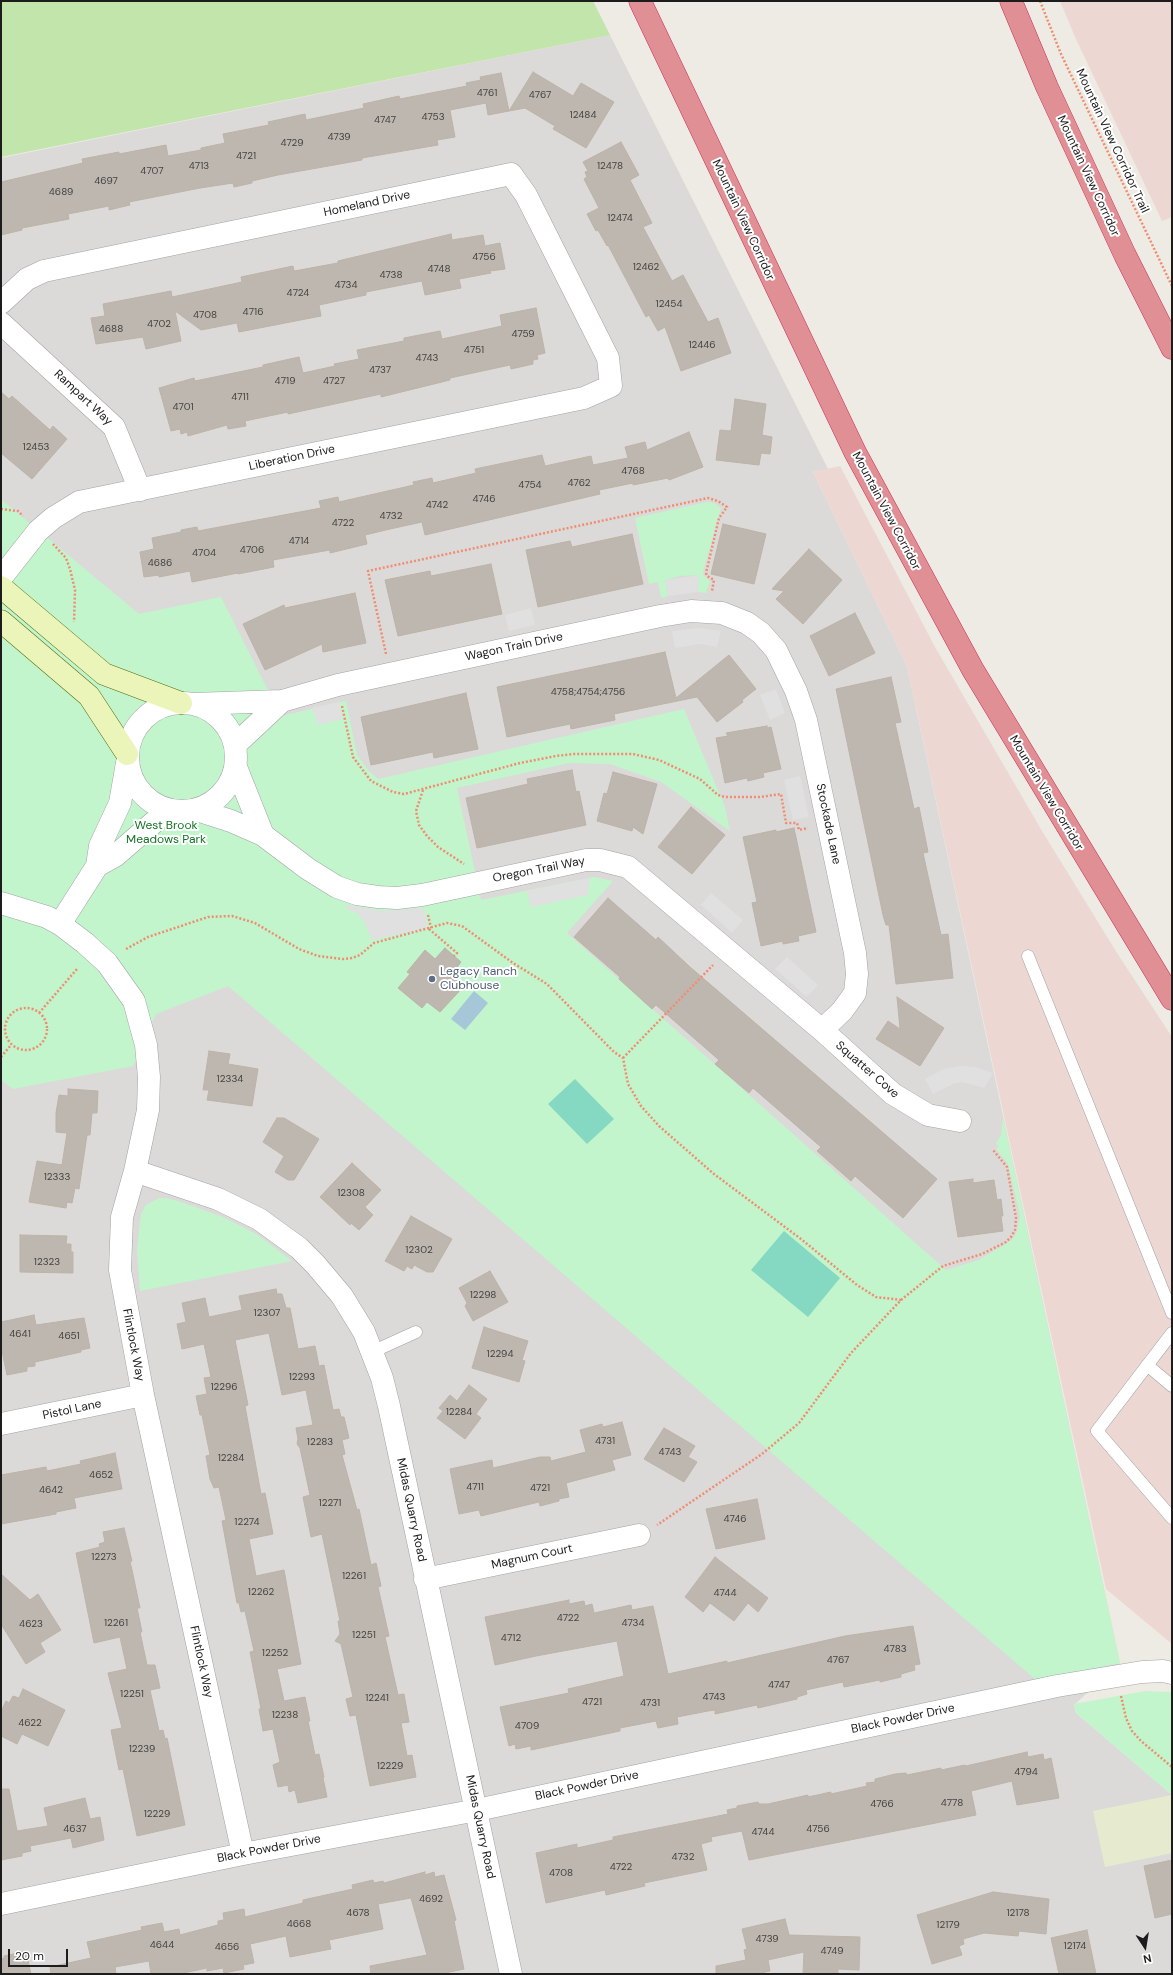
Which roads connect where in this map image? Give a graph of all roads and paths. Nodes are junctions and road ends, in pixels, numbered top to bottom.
1 (640, 1) edge
2 (1011, 1) edge
3 (1040, 1) edge
4 (1172, 286) edge
5 (1, 303) edge
6 (1, 323) edge
7 (1172, 348) edge
8 (611, 386) joint
9 (140, 490) junction
10 (1, 509) edge
11 (23, 515) dead end
12 (60, 549) dead end
13 (1, 578) edge
14 (1, 587) edge
15 (711, 596) dead end
16 (1, 621) edge
17 (747, 623) joint
18 (74, 626) dead end
19 (386, 659) dead end
20 (340, 699) dead end
21 (282, 701) junction
22 (187, 703) junction
23 (235, 745) junction
24 (127, 758) junction
25 (236, 767) junction
26 (423, 789) junction
27 (179, 811) junction
28 (813, 826) dead end
29 (263, 835) junction
30 (466, 864) dead end
31 (97, 866) junction
32 (1, 903) edge
33 (427, 909) dead end
34 (60, 924) junction
35 (430, 929) junction
36 (126, 949) dead end
37 (454, 956) dead end
38 (1028, 956) dead end
39 (716, 961) dead end
40 (77, 969) dead end
41 (1172, 999) edge
42 (39, 1013) junction
43 (822, 1030) junction
44 (11, 1045) junction
45 (1, 1057) edge
46 (623, 1058) junction
47 (960, 1121) dead end
48 (993, 1150) dead end
49 (135, 1171) junction
50 (901, 1300) junction
51 (1172, 1313) edge
52 (416, 1332) dead end
53 (1172, 1333) edge
54 (372, 1352) junction
55 (1147, 1365) junction
56 (1172, 1386) edge
57 (143, 1395) junction
58 (1, 1424) edge
59 (1172, 1518) edge
60 (639, 1535) joint
61 (425, 1579) junction
62 (1172, 1673) edge
63 (1117, 1677) junction
64 (1172, 1767) edge
65 (477, 1810) junction
66 (243, 1854) junction
67 (1, 1904) edge
68 (511, 1974) edge

1 - 41 highway, Mountain View Corridor
2 - 7 highway, Mountain View Corridor
3 - 4 path, Mountain View Corridor Trail
5 - 8 street, Homeland Drive
6 - 9 street, Rampart Way
8 - 9 street, Liberation Drive
9 - 13 street, Liberation Drive
10 - 11 path
12 - 18 path
14 - 22 street
15 - 19 path
16 - 24 street
17 - 21 street, Wagon Train Drive
17 - 43 street, Stockade Lane
20 - 26 path
21 - 22 street, Wagon Train Drive
21 - 23 street, Wagon Train Drive
22 - 23 street
22 - 24 street
23 - 25 street
24 - 27 street
24 - 31 street
25 - 27 street
25 - 29 street
26 - 28 path
26 - 30 path
27 - 29 street, Oregon Trail Way
27 - 31 street
29 - 43 street, Oregon Trail Way
31 - 34 street
32 - 34 street, Flintlock Way
33 - 35 path
34 - 49 street, Flintlock Way
35 - 36 path
35 - 37 path
35 - 46 path
38 - 51 lane
39 - 46 path
40 - 42 path
42 - 44 path
42 - 44 path
43 - 47 street, Squatter Cove
44 - 45 path
46 - 50 path
48 - 50 path
49 - 54 street, Midas Quarry Road
49 - 57 street, Flintlock Way
50 - 60 path
52 - 54 lane
53 - 55 lane
54 - 61 street, Midas Quarry Road
55 - 56 lane
55 - 59 lane
57 - 58 street, Pistol Lane
57 - 66 street, Flintlock Way
60 - 61 street, Magnum Court
61 - 65 street, Midas Quarry Road
62 - 63 street, Black Powder Drive
63 - 64 path
63 - 65 street, Black Powder Drive
65 - 66 street, Black Powder Drive
65 - 68 street, Midas Quarry Road
66 - 67 street, Black Powder Drive

